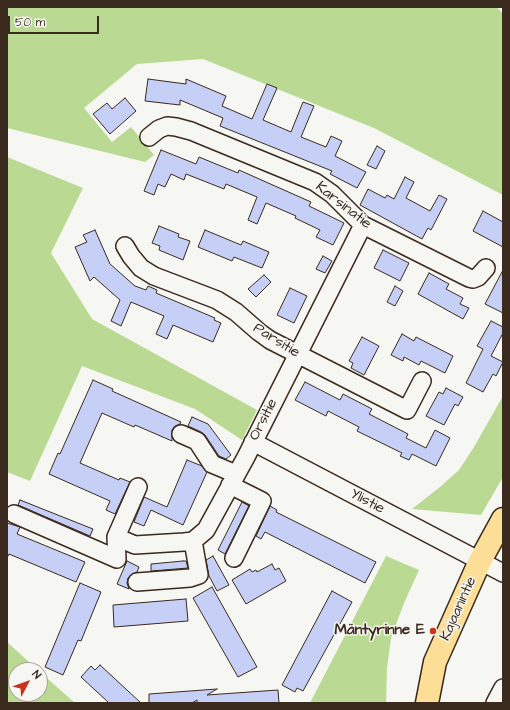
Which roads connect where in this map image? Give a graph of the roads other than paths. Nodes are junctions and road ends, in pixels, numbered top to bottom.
1 (149, 137) dead end
2 (363, 225) junction
3 (125, 246) dead end
4 (486, 268) dead end
5 (297, 355) junction
6 (422, 381) dead end
7 (181, 434) dead end
8 (253, 442) junction
9 (233, 479) junction
10 (138, 487) dead end
11 (14, 514) dead end
12 (503, 519) edge
13 (116, 537) junction
14 (193, 541) junction
15 (234, 558) dead end
16 (480, 561) junction
17 (503, 573) edge
18 (137, 582) dead end
19 (503, 688) edge
20 (427, 703) edge
21 (496, 703) edge

1 - 2 street, Karsinatie
2 - 4 street, Karsinatie
2 - 5 street, Orsitie
3 - 5 street, Parsitie
5 - 6 street, Parsitie
5 - 8 street, Orsitie
7 - 9 street
8 - 9 street, Orsitie
8 - 16 street, Ylistie
9 - 14 street, Orsitie
9 - 15 street
10 - 13 street
11 - 13 street
12 - 16 main road, Kajaanintie
13 - 14 street
14 - 18 street
16 - 17 street, Ylistie
16 - 20 main road, Kajaanintie
19 - 21 street

